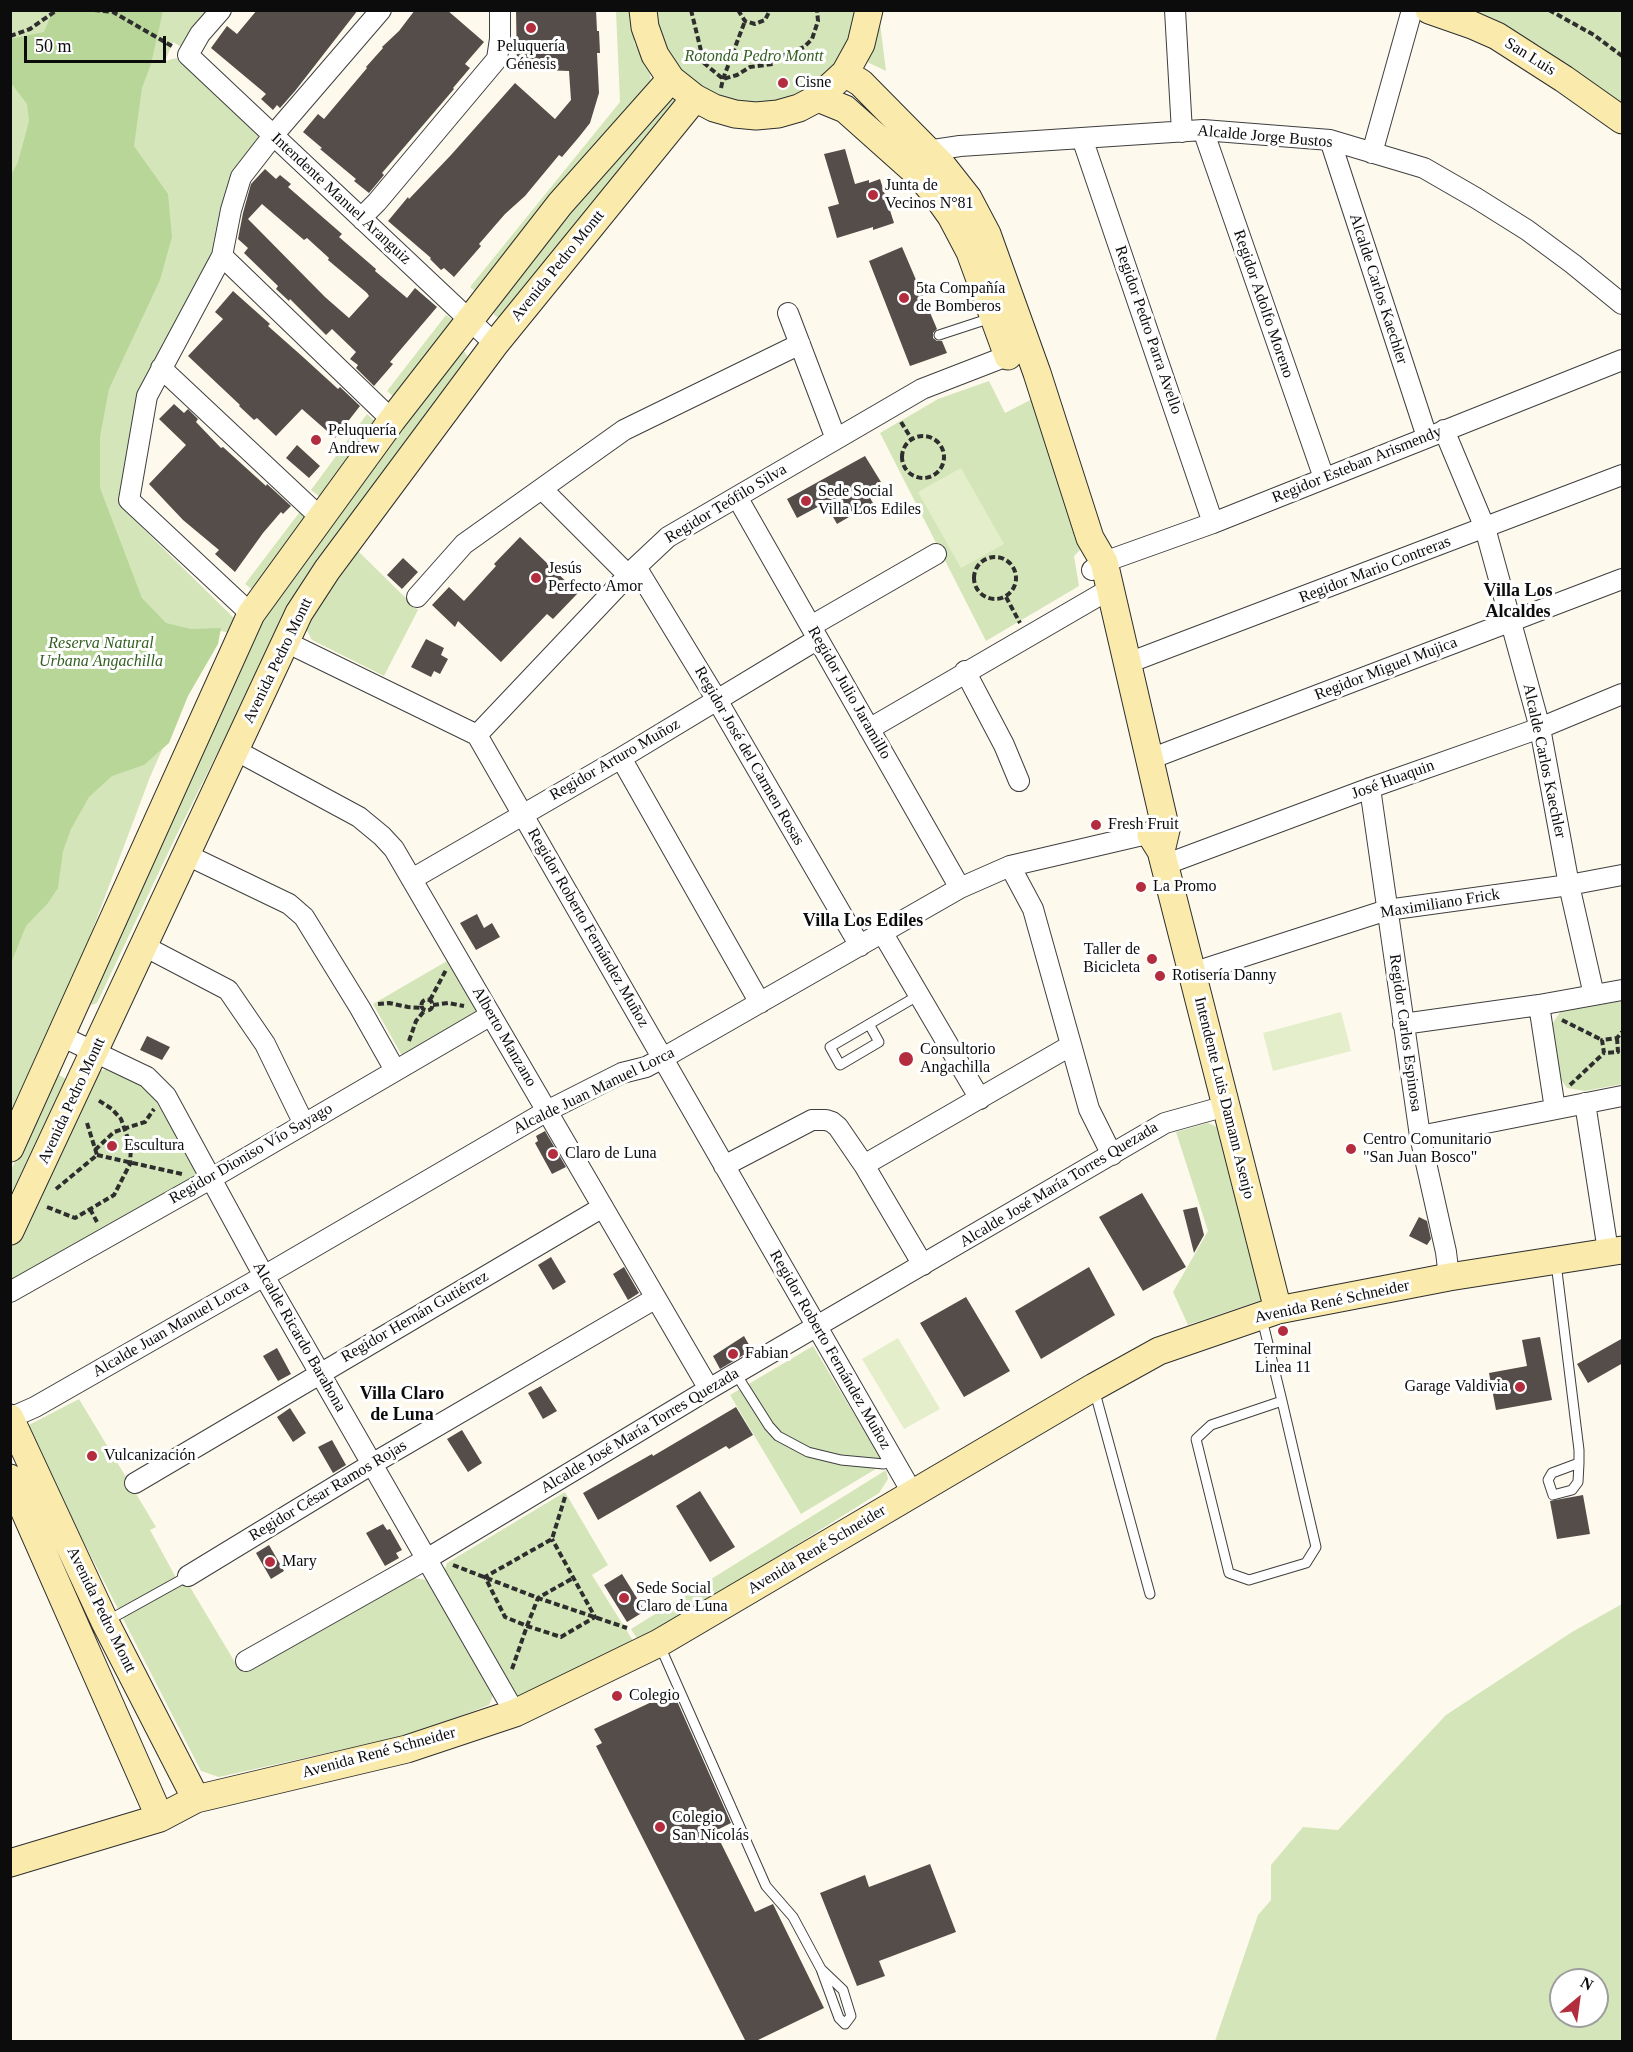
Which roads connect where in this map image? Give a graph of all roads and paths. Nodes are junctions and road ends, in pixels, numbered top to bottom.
1 (57, 10) edge
2 (94, 10) edge
3 (221, 10) edge
4 (381, 10) edge
5 (500, 10) edge
6 (643, 10) edge
7 (691, 10) edge
8 (738, 10) edge
9 (770, 10) edge
10 (817, 10) edge
11 (1175, 10) edge
12 (1412, 10) edge
13 (1429, 10) edge
14 (1549, 10) edge
15 (874, 11) edge
16 (745, 21) junction
17 (10, 36) edge
18 (188, 55) junction
19 (1623, 56) edge
20 (845, 73) junction
21 (671, 79) junction
22 (723, 79) junction
23 (818, 98) junction
24 (704, 103) junction
25 (1623, 120) edge
26 (1203, 130) junction
27 (1182, 132) junction
28 (273, 135) junction
29 (1082, 138) junction
30 (1329, 140) junction
31 (926, 150) junction
32 (1372, 153) junction
33 (900, 157) junction
34 (363, 220) junction
35 (222, 256) junction
36 (992, 281) junction
37 (1623, 304) edge
38 (788, 313) dead end
39 (1004, 313) junction
40 (470, 321) junction
41 (939, 335) dead end
42 (495, 344) junction
43 (800, 344) junction
44 (1018, 351) junction
45 (1623, 360) edge
46 (161, 368) junction
47 (899, 419) dead end
48 (392, 420) junction
49 (1435, 434) junction
50 (836, 439) junction
51 (912, 439) junction
52 (1623, 475) edge
53 (1324, 478) junction
54 (542, 489) junction
55 (737, 497) junction
56 (321, 518) junction
57 (1214, 523) junction
58 (1485, 528) junction
59 (936, 554) dead end
60 (632, 571) junction
61 (1623, 579) edge
62 (1101, 580) junction
63 (417, 597) dead end
64 (1006, 597) junction
65 (251, 614) junction
66 (1511, 622) junction
67 (1022, 626) dead end
68 (814, 633) junction
69 (286, 642) junction
70 (1128, 663) junction
71 (965, 671) junction
72 (1623, 694) edge
73 (717, 700) junction
74 (1540, 728) junction
75 (869, 729) junction
76 (477, 735) junction
77 (235, 750) junction
78 (621, 758) junction
79 (1150, 759) junction
80 (1019, 781) dead end
81 (1370, 788) junction
82 (523, 814) junction
83 (1161, 845) junction
84 (187, 855) junction
85 (1010, 866) junction
86 (1623, 875) edge
87 (412, 879) junction
88 (1569, 885) junction
89 (960, 888) junction
90 (1387, 910) junction
91 (882, 932) junction
92 (144, 946) junction
93 (860, 946) junction
94 (1192, 973) junction
95 (1623, 990) edge
96 (919, 995) junction
97 (1594, 995) junction
98 (760, 1003) junction
99 (433, 1005) junction
100 (1539, 1005) junction
101 (360, 1008) junction
102 (424, 1009) junction
103 (1559, 1018) dead end
104 (485, 1019) junction
105 (869, 1024) junction
106 (1403, 1024) junction
107 (1623, 1032) edge
108 (61, 1036) junction
109 (1617, 1038) junction
110 (1602, 1040) junction
111 (1070, 1046) junction
112 (95, 1051) junction
113 (1604, 1053) junction
114 (1621, 1053) edge
115 (663, 1058) junction
116 (392, 1066) junction
117 (1570, 1085) dead end
118 (1623, 1096) edge
119 (980, 1099) junction
120 (98, 1100) dead end
121 (1585, 1103) junction
122 (1226, 1106) junction
123 (155, 1108) dead end
124 (1555, 1108) junction
125 (547, 1111) junction
126 (87, 1122) dead end
127 (304, 1124) junction
128 (124, 1129) junction
129 (1420, 1136) junction
130 (10, 1148) edge
131 (95, 1150) junction
132 (97, 1155) junction
133 (1112, 1155) junction
134 (130, 1164) junction
135 (864, 1165) junction
136 (724, 1166) junction
137 (184, 1174) dead end
138 (212, 1178) junction
139 (56, 1189) dead end
140 (48, 1207) dead end
141 (603, 1207) junction
142 (10, 1231) edge
143 (1615, 1251) edge
144 (1556, 1260) junction
145 (923, 1265) junction
146 (264, 1276) junction
147 (1449, 1277) junction
148 (10, 1292) edge
149 (656, 1298) junction
150 (1270, 1312) junction
151 (816, 1327) junction
152 (320, 1373) junction
153 (736, 1374) junction
154 (1094, 1387) junction
155 (709, 1389) junction
156 (1282, 1401) junction
157 (10, 1418) edge
158 (890, 1455) junction
159 (1579, 1463) dead end
160 (372, 1464) junction
161 (10, 1478) edge
162 (135, 1483) dead end
163 (912, 1494) junction
164 (566, 1496) dead end
165 (552, 1539) junction
166 (425, 1560) junction
167 (447, 1563) dead end
168 (188, 1576) joint
169 (485, 1577) junction
170 (573, 1578) junction
171 (1150, 1594) dead end
172 (538, 1598) junction
173 (595, 1617) junction
174 (105, 1622) junction
175 (527, 1626) junction
176 (627, 1628) dead end
177 (659, 1643) junction
178 (246, 1661) dead end
179 (509, 1676) dead end
180 (515, 1713) junction
181 (196, 1799) junction
182 (160, 1818) junction
183 (10, 1863) edge
184 (821, 1969) junction

1 - 17 path
2 - 18 path
3 - 18 street
4 - 28 street
5 - 34 street
6 - 21 main road
7 - 22 path
8 - 16 path
9 - 16 path
10 - 22 path
11 - 27 street
12 - 32 street
13 - 25 main road, San Luis
14 - 19 path
15 - 20 main road
16 - 22 path
18 - 28 street, Intendente Manuel Aranguiz
20 - 23 main road
20 - 31 main road, Intendente Luis Damann Asenjo
21 - 24 main road
21 - 40 main road
22 - 24 path
23 - 24 main road
23 - 33 main road, Intendente Luis Damann Asenjo
24 - 42 main road, Avenida Pedro Montt
26 - 27 street, Alcalde Jorge Bustos
26 - 30 street, Alcalde Jorge Bustos
26 - 53 street, Regidor Adolfo Moreno
27 - 29 street, Alcalde Jorge Bustos
28 - 34 street, Intendente Manuel Aranguiz
28 - 35 street
29 - 31 street, Alcalde Jorge Bustos
29 - 57 street, Regidor Pedro Parra Avello
30 - 32 street, Alcalde Jorge Bustos
30 - 49 street, Alcalde Carlos Kaechler
31 - 33 street, Alcalde Jorge Bustos
31 - 36 main road, Intendente Luis Damann Asenjo
32 - 37 street, Alcalde Jorge Bustos
33 - 36 main road, Intendente Luis Damann Asenjo
34 - 40 street, Intendente Manuel Aranguiz
35 - 46 street
35 - 48 street
36 - 39 main road, Intendente Luis Damann Asenjo
38 - 43 street
39 - 41 lane
39 - 44 main road, Intendente Luis Damann Asenjo
40 - 42 street, Intendente Manuel Aranguiz
40 - 48 main road
42 - 69 main road, Avenida Pedro Montt
43 - 50 street
43 - 54 street
44 - 50 street, Regidor Teófilo Silva
44 - 62 main road, Intendente Luis Damann Asenjo
45 - 49 street, Regidor Esteban Arismendy
46 - 56 street
46 - 65 street
47 - 51 path
48 - 56 main road
49 - 53 street, Regidor Esteban Arismendy
49 - 58 street, Alcalde Carlos Kaechler
50 - 55 street, Regidor Teófilo Silva
51 - 51 path
52 - 58 street, Regidor Mario Contreras
53 - 57 street, Regidor Esteban Arismendy
54 - 60 street, Regidor José del Carmen Rosas
54 - 63 street
55 - 60 street, Regidor Teófilo Silva
55 - 68 street, Regidor Julio Jaramillo
56 - 65 main road
57 - 62 street, Regidor Esteban Arismendy
58 - 66 street, Alcalde Carlos Kaechler
58 - 70 street, Regidor Mario Contreras
59 - 68 street, Regidor Arturo Muñoz
60 - 73 street, Regidor José del Carmen Rosas
60 - 76 street, Regidor Teófilo Silva
61 - 66 street, Regidor Miguel Mujica
62 - 70 main road, Intendente Luis Damann Asenjo
62 - 71 street, Regidor Esteban Arismendy
62 - 83 main road, Intendente Luis Damann Asenjo
64 - 64 path
64 - 67 path
65 - 108 main road
66 - 74 street, Alcalde Carlos Kaechler
66 - 79 street, Regidor Miguel Mujica
68 - 73 street, Regidor Arturo Muñoz
68 - 75 street, Regidor Julio Jaramillo
69 - 76 street
69 - 77 main road, Avenida Pedro Montt
70 - 79 main road, Intendente Luis Damann Asenjo
71 - 75 street, Regidor Esteban Arismendy
71 - 80 street
72 - 74 street, José Huaquin
73 - 78 street, Regidor Arturo Muñoz
73 - 93 street, Regidor José del Carmen Rosas
74 - 81 street, José Huaquin
74 - 88 street, Alcalde Carlos Kaechler
75 - 89 street, Regidor Julio Jaramillo
76 - 82 street, Regidor Roberto Fernández Muñoz
77 - 84 main road, Avenida Pedro Montt
77 - 87 street, Alberto Manzano
78 - 82 street, Regidor Arturo Muñoz
78 - 98 street
79 - 83 main road, Intendente Luis Damann Asenjo
81 - 83 street, José Huaquin
81 - 90 street, Regidor Carlos Espinosa
82 - 87 street, Regidor Arturo Muñoz
82 - 115 street, Regidor Roberto Fernández Muñoz
83 - 85 street, Alcalde Juan Manuel Lorca
83 - 94 main road, Intendente Luis Damann Asenjo
84 - 92 main road, Avenida Pedro Montt
84 - 101 street
85 - 89 street, Alcalde Juan Manuel Lorca
85 - 111 street
86 - 88 street, Maximiliano Frick
87 - 104 street, Alberto Manzano
88 - 90 street, Maximiliano Frick
88 - 97 street, Alcalde Carlos Kaechler
89 - 91 street, Alcalde Juan Manuel Lorca
90 - 94 street, Maximiliano Frick
90 - 106 street, Regidor Carlos Espinosa
91 - 93 street, Alcalde Juan Manuel Lorca
91 - 96 street
92 - 112 main road, Avenida Pedro Montt
92 - 127 street
93 - 98 street, Alcalde Juan Manuel Lorca
94 - 122 main road, Intendente Luis Damann Asenjo
95 - 97 street
96 - 105 lane
96 - 119 street
97 - 100 street
98 - 115 street, Alcalde Juan Manuel Lorca
99 - 102 path
99 - 102 path
99 - 104 path
100 - 106 street
100 - 124 street
101 - 102 path
101 - 116 street
102 - 116 path
103 - 110 path
104 - 116 street, Regidor Dioniso Vío Sayago
104 - 125 street, Alberto Manzano
105 - 105 lane
106 - 129 street, Regidor Carlos Espinosa
107 - 109 path
108 - 112 street, Alcalde Ricardo Barahona
108 - 130 main road
109 - 110 path
109 - 114 path
110 - 113 path
111 - 119 street
111 - 133 street
112 - 138 street, Alcalde Ricardo Barahona
112 - 142 main road, Avenida Pedro Montt
113 - 114 path
113 - 117 path
115 - 125 street, Alcalde Juan Manuel Lorca
115 - 136 street, Regidor Roberto Fernández Muñoz
116 - 127 street, Regidor Dioniso Vío Sayago
118 - 121 street
119 - 135 street
120 - 128 path
121 - 124 street
121 - 143 street
122 - 133 street, Alcalde José María Torres Quezada
122 - 150 main road, Intendente Luis Damann Asenjo
123 - 128 path
124 - 129 street
125 - 141 street, Alberto Manzano
125 - 146 street, Alcalde Juan Manuel Lorca
126 - 131 path
127 - 138 street, Regidor Dioniso Vío Sayago
128 - 131 path
128 - 134 path
129 - 147 street, Regidor Carlos Espinosa
131 - 132 path
132 - 134 path
132 - 139 path
133 - 145 street, Alcalde José María Torres Quezada
134 - 137 path
134 - 140 path
135 - 136 street
135 - 145 street
136 - 151 street, Regidor Roberto Fernández Muñoz
138 - 146 street, Alcalde Ricardo Barahona
138 - 148 street, Regidor Dioniso Vío Sayago
141 - 149 street, Alberto Manzano
141 - 152 street, Regidor Hernán Gutiérrez
143 - 144 main road, Avenida René Schneider
144 - 147 main road, Avenida René Schneider
144 - 159 lane
145 - 151 street, Alcalde José María Torres Quezada
146 - 152 street, Alcalde Ricardo Barahona
146 - 157 street, Alcalde Juan Manuel Lorca
147 - 150 main road, Avenida René Schneider
149 - 155 street, Alberto Manzano
149 - 160 street, Regidor César Ramos Rojas
150 - 154 main road, Avenida René Schneider
150 - 156 lane
151 - 153 street, Alcalde José María Torres Quezada
151 - 158 street, Regidor Roberto Fernández Muñoz
152 - 160 street, Alcalde Ricardo Barahona
152 - 162 street, Regidor Hernán Gutiérrez
153 - 155 street, Alcalde José María Torres Quezada
153 - 158 lane
154 - 163 main road, Avenida René Schneider
154 - 171 lane
155 - 166 street, Alcalde José María Torres Quezada
156 - 156 lane
157 - 174 main road, Avenida Pedro Montt
158 - 163 street, Regidor Roberto Fernández Muñoz
160 - 166 street, Alcalde Ricardo Barahona
160 - 168 street, Regidor César Ramos Rojas
161 - 182 main road, Avenida Pedro Montt
163 - 177 main road, Avenida René Schneider
164 - 165 path
165 - 169 path
165 - 170 path
166 - 178 street, Alcalde José María Torres Quezada
166 - 180 street, Alcalde Ricardo Barahona
167 - 169 path
168 - 174 lane
169 - 172 path
169 - 175 path
170 - 172 path
170 - 173 path
172 - 173 path
172 - 175 path
173 - 175 path
173 - 176 path
174 - 181 main road, Avenida Pedro Montt
175 - 179 path
177 - 180 main road, Avenida René Schneider
177 - 184 lane
180 - 181 main road, Avenida René Schneider
181 - 182 main road, Avenida René Schneider
182 - 183 main road, Avenida René Schneider
184 - 184 lane

